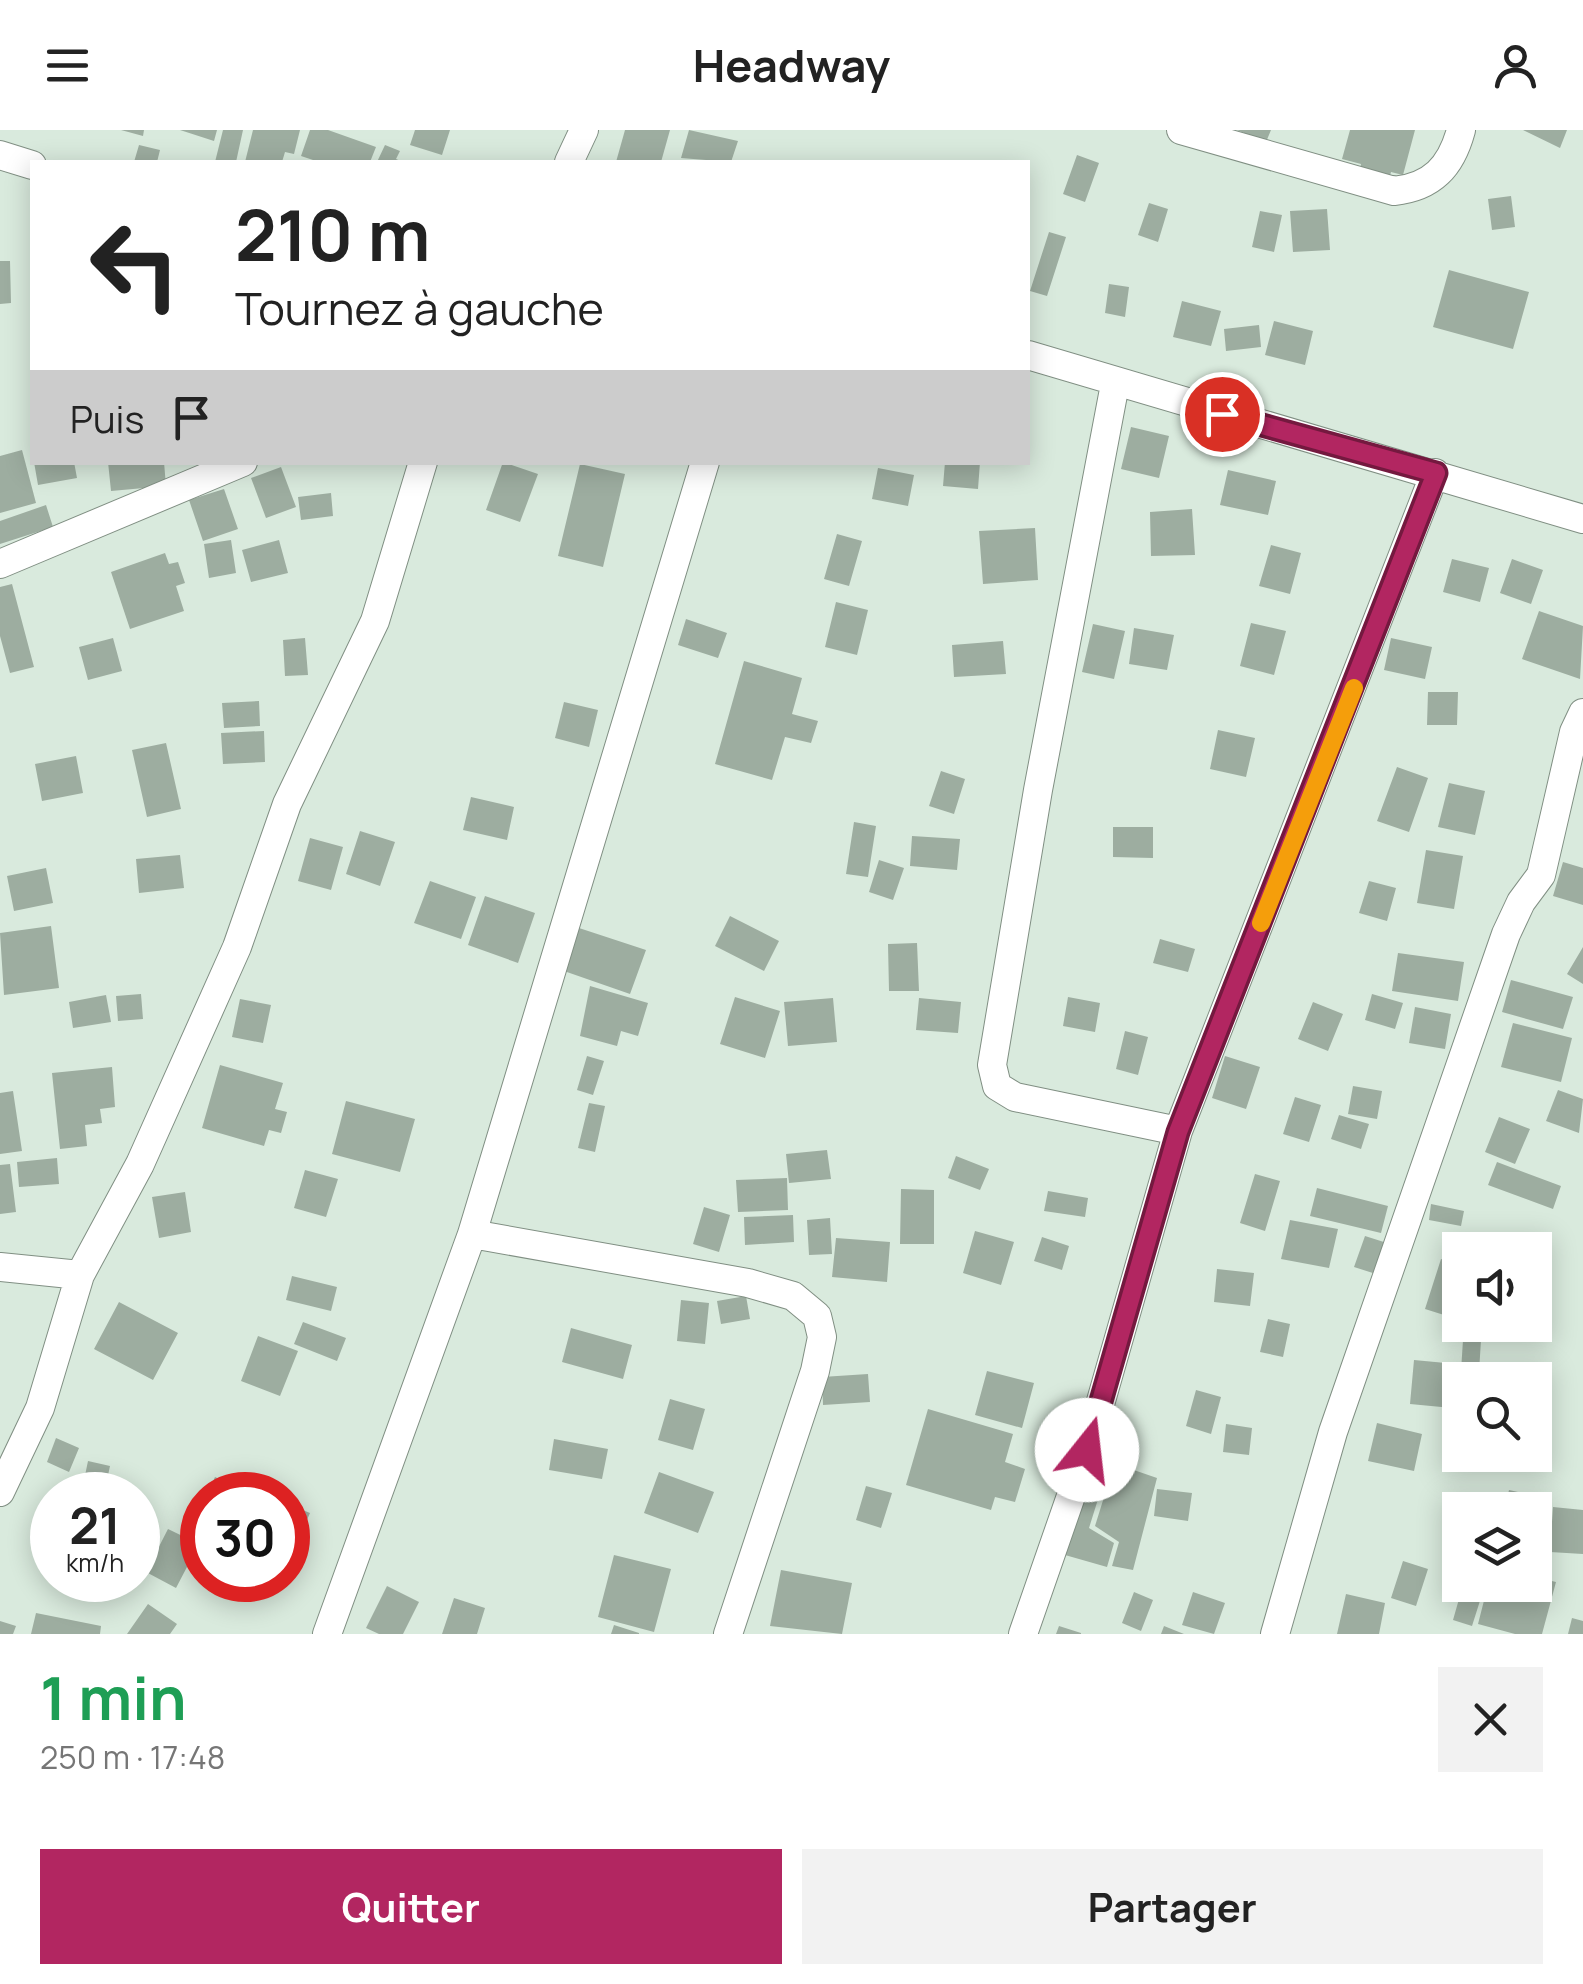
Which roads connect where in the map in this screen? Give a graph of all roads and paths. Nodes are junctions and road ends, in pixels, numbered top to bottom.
1 (584, 130) edge
2 (1181, 130) edge
3 (1461, 130) edge
4 (0, 154) edge
5 (569, 160) edge
6 (30, 163) edge
7 (1030, 356) edge
8 (1115, 384) junction
9 (236, 465) edge
10 (422, 465) edge
11 (705, 465) edge
12 (1436, 473) junction
13 (1583, 520) edge
14 (0, 564) edge
15 (1583, 713) edge
16 (1178, 1132) junction
17 (472, 1234) junction
18 (0, 1267) edge
19 (80, 1276) junction
20 (0, 1492) edge
21 (328, 1634) edge
22 (728, 1634) edge
23 (1022, 1634) edge
24 (1275, 1634) edge

1 - 5 street
2 - 3 street
4 - 6 street
7 - 8 street
8 - 12 street
8 - 16 street
9 - 14 street
10 - 19 street
11 - 17 street
12 - 13 street
12 - 16 street
15 - 24 street
16 - 23 street
17 - 21 street
17 - 22 street
18 - 19 street
19 - 20 street

